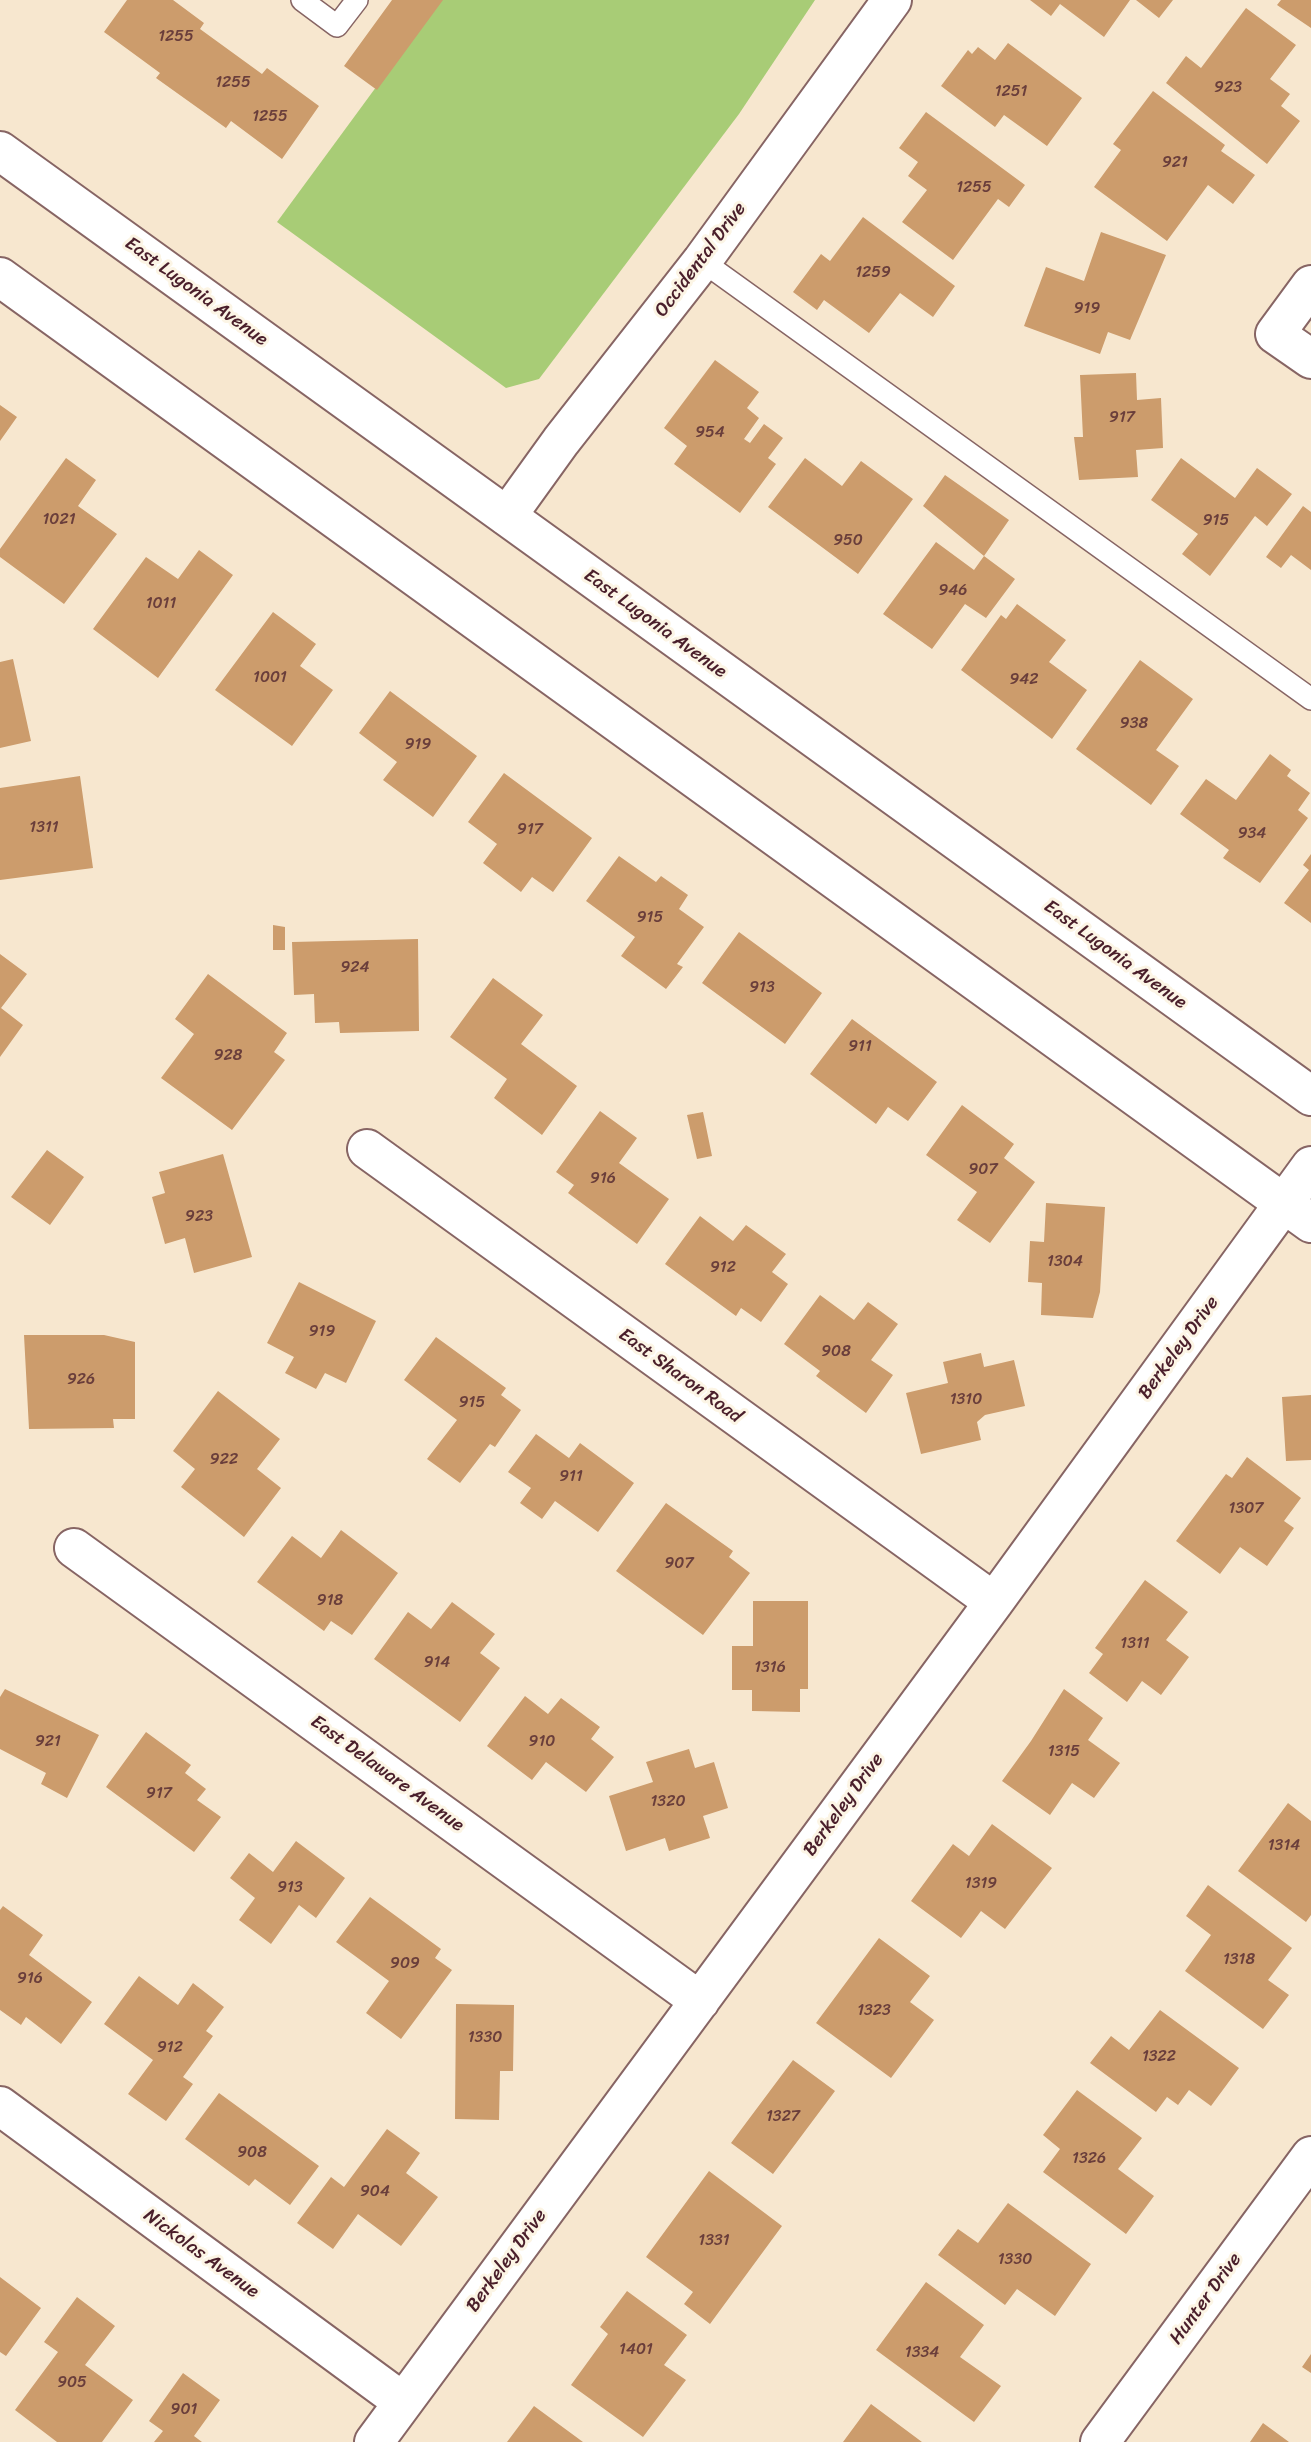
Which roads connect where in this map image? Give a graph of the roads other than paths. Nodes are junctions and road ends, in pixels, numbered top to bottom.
1 (302, 0) edge
2 (357, 0) edge
3 (892, 0) edge
4 (0, 151) edge
5 (702, 261) junction
6 (0, 277) edge
7 (1311, 285) edge
8 (1311, 359) edge
9 (507, 516) junction
10 (1311, 699) edge
11 (1311, 1096) edge
12 (366, 1149) dead end
13 (1311, 1167) edge
14 (1297, 1213) edge
15 (74, 1548) dead end
16 (994, 1602) junction
17 (700, 2000) junction
18 (0, 2106) edge
19 (1311, 2156) edge
20 (403, 2402) junction
21 (374, 2442) edge
22 (1100, 2442) edge

1 - 2 lane
3 - 5 street, Occidental Drive
4 - 9 street, East Lugonia Avenue
5 - 9 street, Occidental Drive
5 - 10 lane
6 - 14 street
7 - 8 street
9 - 11 street, East Lugonia Avenue
12 - 16 street, East Sharon Road
13 - 14 street, Berkeley Drive
14 - 16 street, Berkeley Drive
15 - 17 street, East Delaware Avenue
16 - 17 street, Berkeley Drive
17 - 20 street, Berkeley Drive
18 - 20 street, Nickolas Avenue
19 - 22 street, Hunter Drive
20 - 21 street, Berkeley Drive

